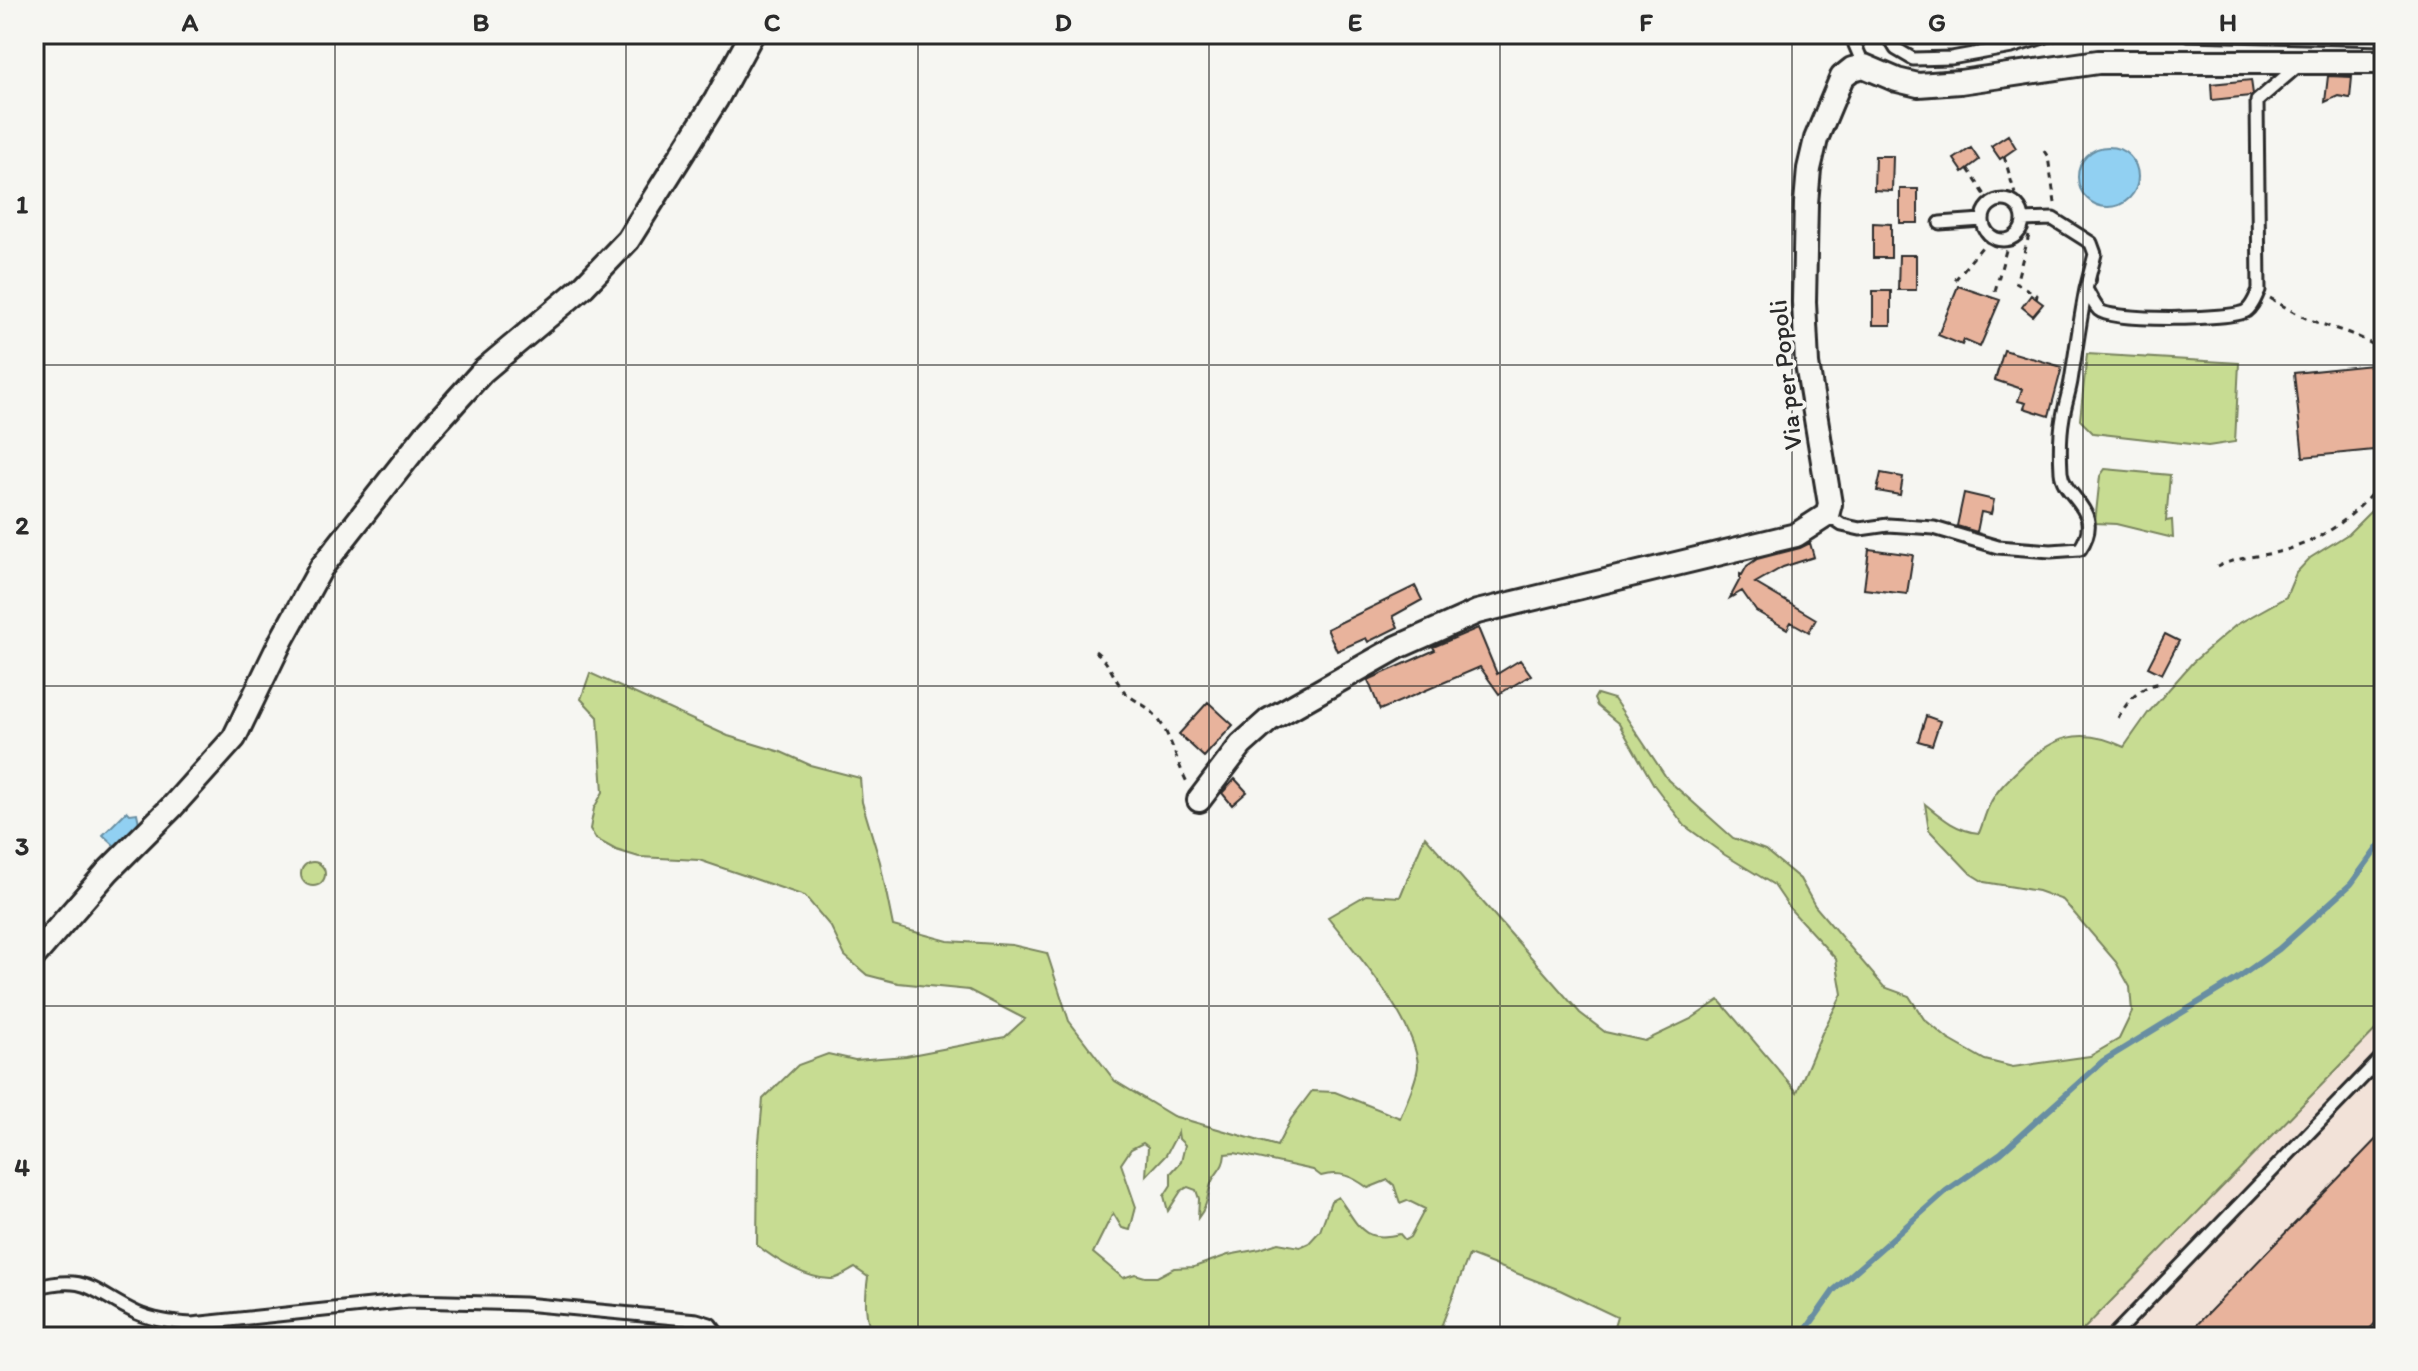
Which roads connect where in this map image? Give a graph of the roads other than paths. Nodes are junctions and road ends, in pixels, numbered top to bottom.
1 (752, 34) edge
2 (1854, 34) edge
3 (1887, 34) edge
4 (2053, 34) edge
5 (2188, 34) edge
6 (2384, 39) edge
7 (2303, 62) junction
8 (2384, 62) edge
9 (1864, 66) junction
10 (1982, 220) junction
11 (2026, 220) junction
12 (1940, 223) dead end
13 (2086, 289) junction
14 (1827, 515) junction
15 (1199, 800) road end
16 (34, 956) edge
17 (2384, 1055) edge
18 (34, 1288) edge
19 (720, 1337) edge
20 (2112, 1337) edge

1 - 16 street
2 - 9 lane
3 - 4 lane
5 - 6 lane
7 - 8 street
7 - 9 street
7 - 13 lane
9 - 14 street, Via per Popoli
10 - 11 lane
10 - 11 lane
10 - 12 lane
11 - 13 lane
13 - 14 lane
14 - 15 street
17 - 20 lane
18 - 19 lane

